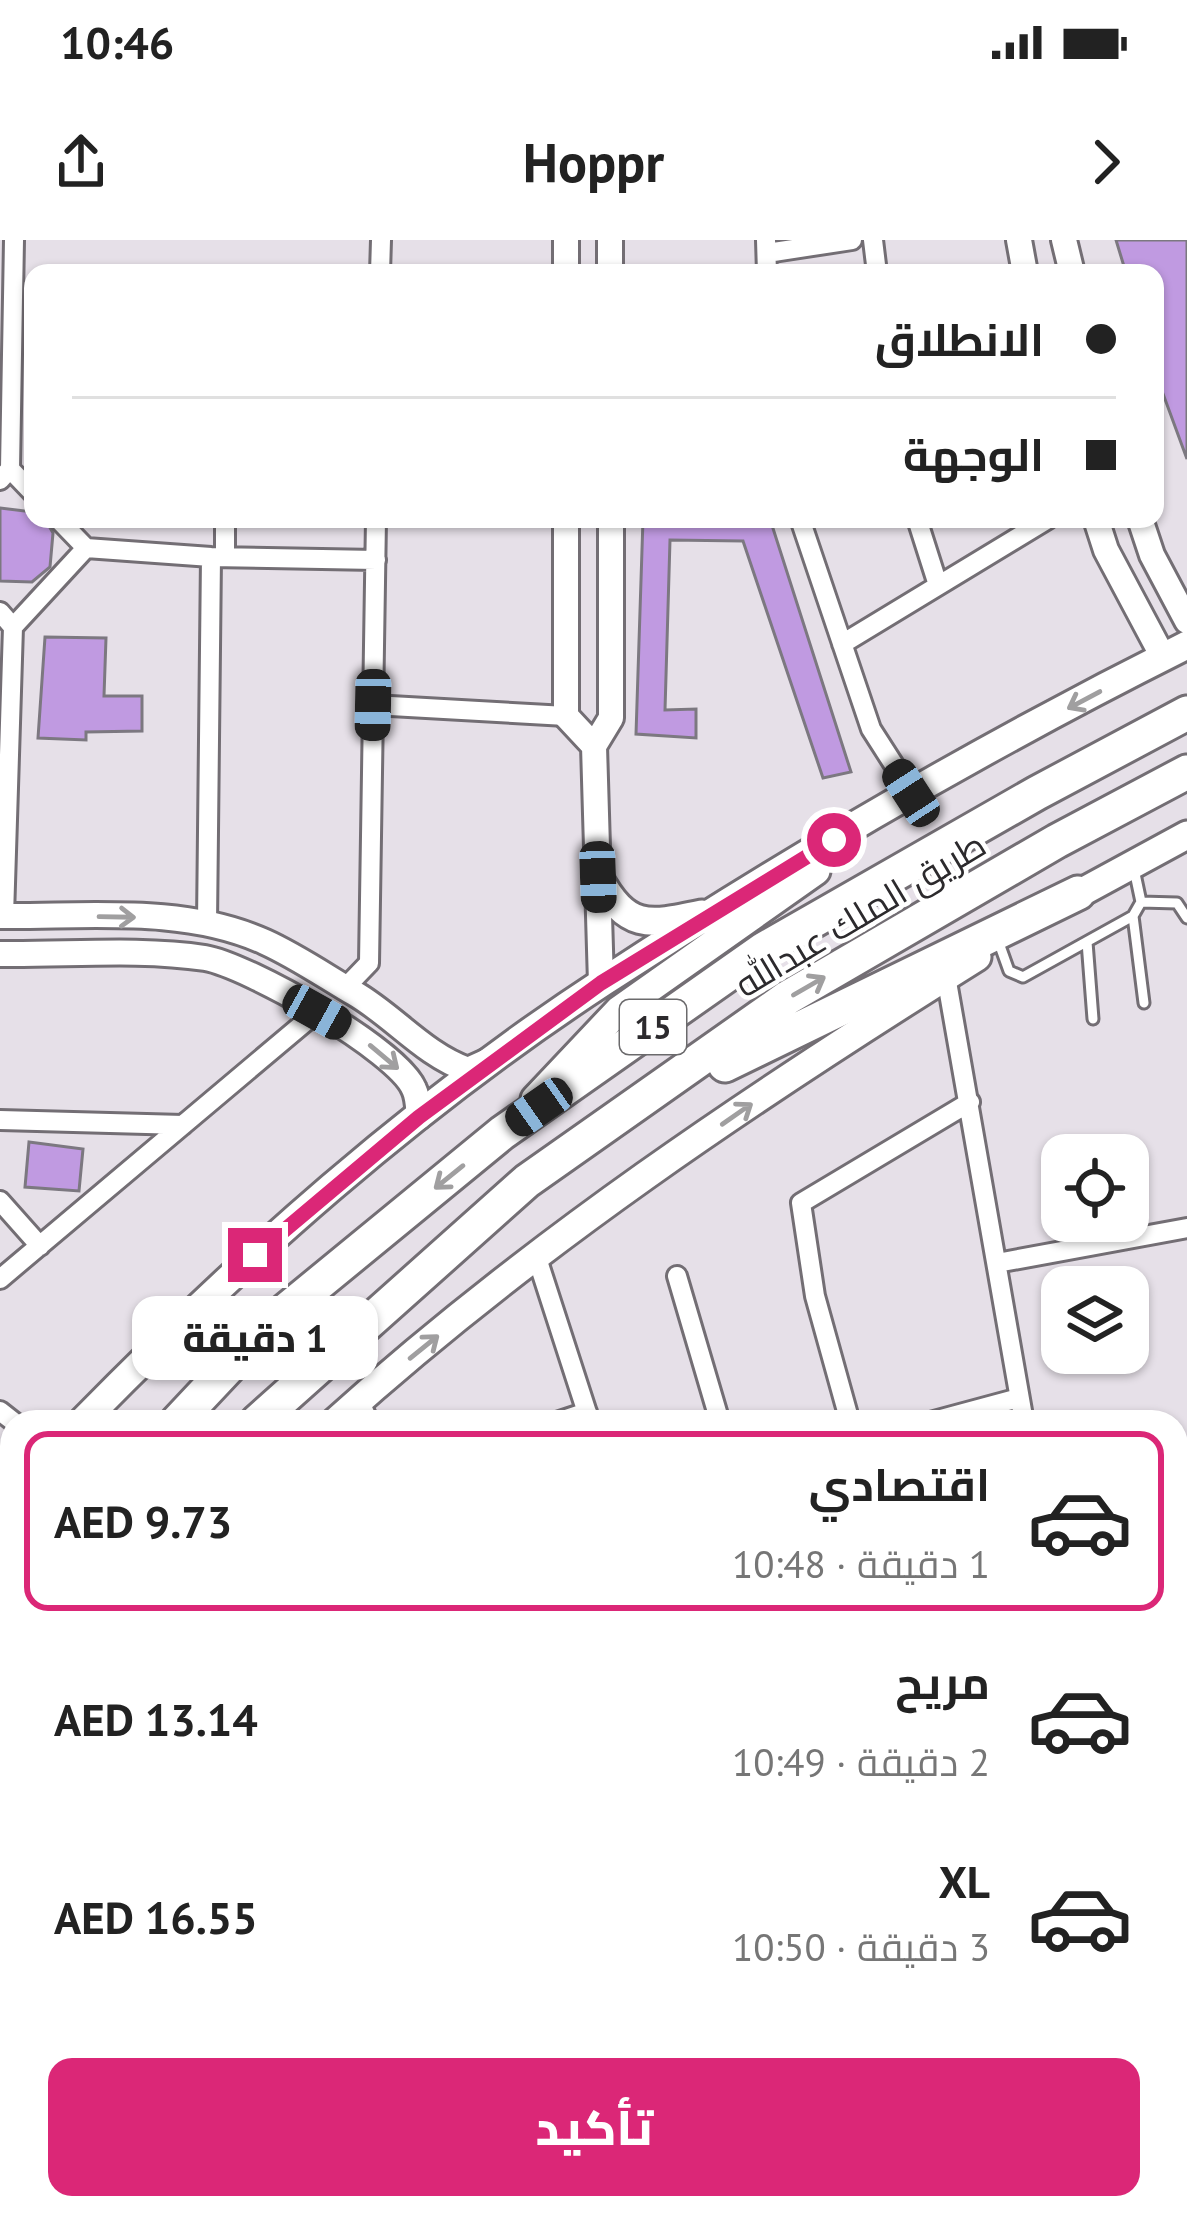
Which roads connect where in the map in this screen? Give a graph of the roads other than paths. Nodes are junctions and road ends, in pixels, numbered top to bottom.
1 (14, 240) edge
2 (853, 240) edge
3 (767, 255) edge
4 (6, 335) edge
5 (5, 475) edge
6 (67, 528) edge
7 (223, 528) edge
8 (376, 528) edge
9 (566, 528) edge
10 (611, 528) edge
11 (803, 528) edge
12 (920, 528) edge
13 (1033, 528) edge
14 (1099, 528) edge
15 (1143, 528) edge
16 (86, 548) junction
17 (218, 557) junction
18 (376, 560) junction
19 (938, 586) junction
20 (7, 619) edge
21 (1187, 621) edge
22 (842, 644) junction
23 (1175, 651) edge
24 (373, 705) junction
25 (1187, 713) edge
26 (566, 716) junction
27 (593, 746) junction
28 (3, 762) edge
29 (1187, 772) edge
30 (911, 793) junction
31 (1187, 835) edge
32 (1132, 864) junction
33 (598, 877) junction
34 (1078, 893) junction
35 (1141, 902) junction
36 (718, 911) junction
37 (2, 916) edge
38 (1133, 916) junction
39 (1187, 918) edge
40 (207, 923) junction
41 (1087, 942) junction
42 (1000, 943) junction
43 (0, 955) edge
44 (946, 976) junction
45 (601, 983) junction
46 (345, 988) junction
47 (1144, 1003) dead end
48 (317, 1012) junction
49 (1093, 1019) dead end
50 (500, 1056) junction
51 (970, 1102) junction
52 (419, 1117) junction
53 (0, 1120) edge
54 (183, 1125) junction
55 (502, 1133) junction
56 (527, 1181) junction
57 (0, 1201) edge
58 (1187, 1228) edge
59 (40, 1246) junction
60 (536, 1255) junction
61 (997, 1264) junction
62 (677, 1276) dead end
63 (0, 1279) edge
64 (268, 1325) junction
65 (1019, 1398) junction
66 (94, 1410) edge
67 (164, 1410) edge
68 (188, 1410) edge
69 (271, 1410) edge
70 (365, 1410) edge
71 (586, 1410) edge
72 (716, 1410) edge
73 (847, 1410) edge
74 (974, 1410) edge
75 (1022, 1410) edge

1 - 4 street
2 - 3 street
4 - 5 street
6 - 16 street
7 - 17 street
8 - 18 street
9 - 26 street
10 - 27 street
11 - 22 street
12 - 19 street
13 - 19 street
14 - 23 street
15 - 21 street
16 - 17 street
16 - 20 street
17 - 18 street
17 - 40 street
18 - 24 street
19 - 22 street
20 - 28 street
22 - 30 street
23 -> 30 main road
24 - 26 street
24 - 46 street
25 - 55 highway, طريق الملك عبدالله / 15
26 - 27 street
27 - 33 street
28 - 37 street
56 -> 29 highway, طريق الملك عبدالله / 15
30 - 36 main road
30 - 55 main road
31 - 32 main road
32 - 34 main road
32 - 35 lane
33 - 36 main road
33 - 45 street
34 - 42 main road
34 - 56 highway
35 - 38 lane
35 - 39 lane
36 - 45 main road
37 -> 40 street
38 - 41 lane
38 - 47 lane
40 - 46 street
41 - 42 lane
41 - 49 lane
42 - 44 main road
43 - 48 street
44 - 51 street
60 -> 44 main road
45 - 50 main road
46 - 48 street
46 - 50 street
48 -> 52 street
48 - 54 street
50 - 52 main road
51 - 61 street
51 - 73 street
52 - 66 main road
53 - 54 street
54 - 59 street
55 -> 64 highway, طريق الملك عبدالله / 15
56 - 69 highway, طريق الملك عبدالله / 15
57 - 59 street
58 - 61 street
59 - 63 street
70 -> 60 main road
60 - 71 street
61 - 65 street
62 - 72 street
64 - 67 highway
64 - 68 highway, طريق الملك عبدالله / 15
65 - 74 street
65 - 75 street

